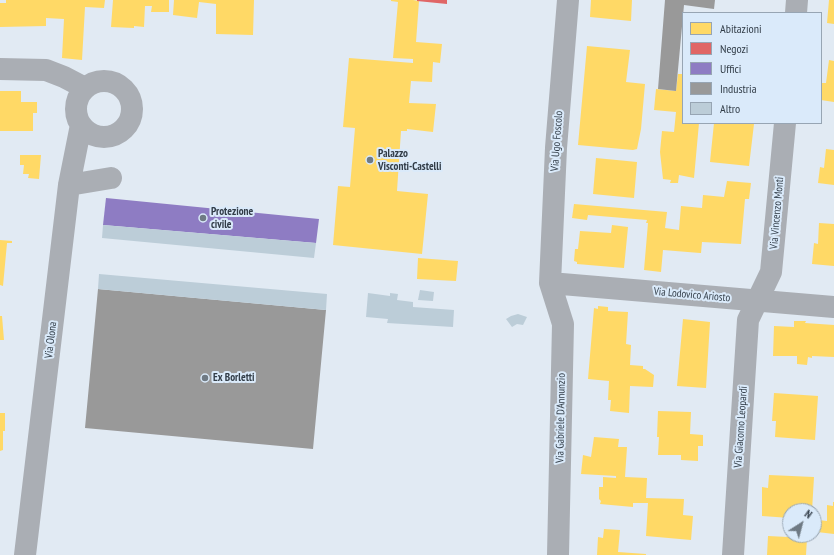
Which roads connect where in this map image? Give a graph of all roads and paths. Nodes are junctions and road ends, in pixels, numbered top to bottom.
1 (568, 0) edge
2 (797, 0) edge
3 (796, 12) edge
4 (0, 69) edge
5 (85, 88) junction
6 (785, 124) edge
7 (81, 125) junction
8 (111, 178) dead end
9 (69, 185) junction
10 (550, 282) junction
11 (758, 300) junction
12 (834, 307) edge
13 (26, 555) edge
14 (558, 555) edge
15 (733, 555) edge

1 - 10 street, Via Ugo Foscolo
2 - 3 street
4 - 5 street
5 - 7 street
5 - 7 street
6 - 11 street, Via Vincenzo Monti
7 - 9 street, Via Olona
8 - 9 street
9 - 13 street, Via Olona
10 - 11 street, Via Lodovico Ariosto
10 - 14 street, Via Gabriele D'Annunzio
11 - 12 street, Via Lodovico Ariosto
11 - 15 street, Via Giacomo Leopardi

